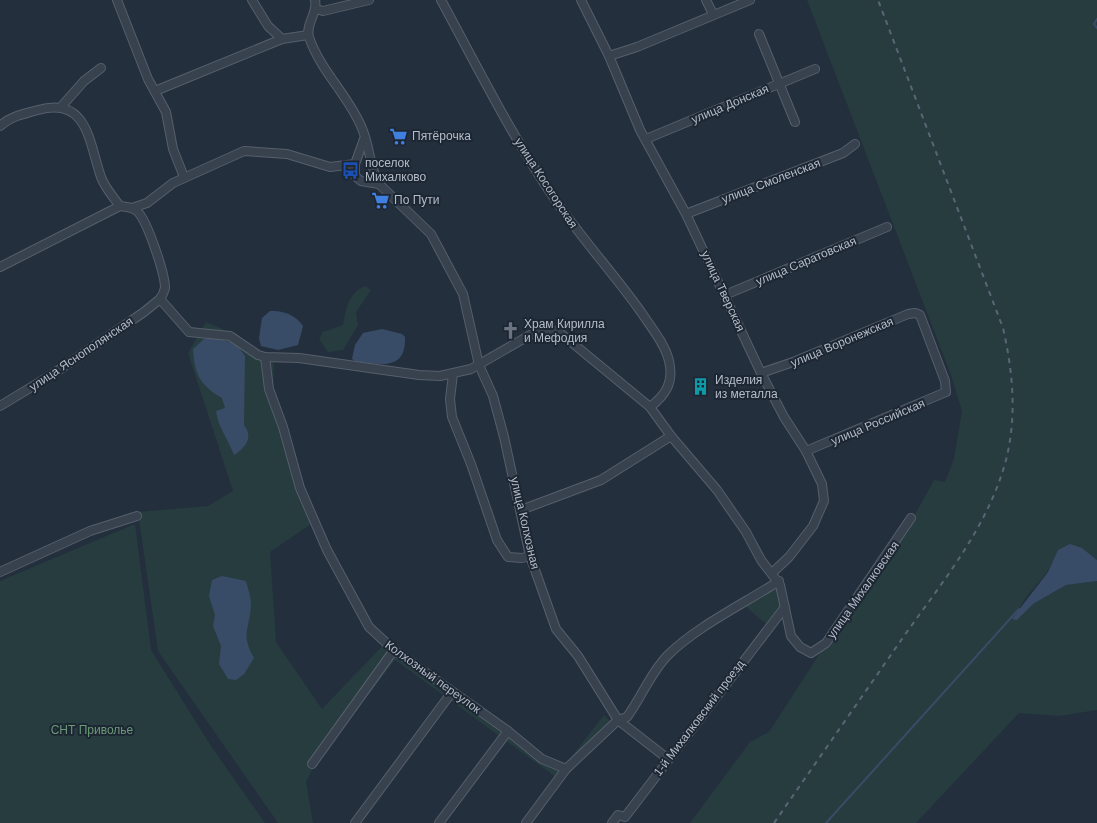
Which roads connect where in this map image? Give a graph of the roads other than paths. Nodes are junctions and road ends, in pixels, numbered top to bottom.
1 (117, 0) edge
2 (252, 0) edge
3 (315, 0) edge
4 (369, 0) edge
5 (441, 0) edge
6 (581, 0) edge
7 (706, 0) edge
8 (750, 0) edge
9 (316, 10) junction
10 (713, 14) junction
11 (759, 34) dead end
12 (308, 35) junction
13 (282, 39) junction
14 (609, 56) junction
15 (101, 68) dead end
16 (815, 69) dead end
17 (778, 84) junction
18 (155, 91) junction
19 (61, 107) junction
20 (795, 122) dead end
21 (0, 126) edge
22 (365, 137) junction
23 (646, 139) junction
24 (855, 144) dead end
25 (353, 164) junction
26 (184, 177) junction
27 (379, 184) junction
28 (120, 206) junction
29 (132, 208) junction
30 (686, 214) junction
31 (887, 227) dead end
32 (0, 267) edge
33 (725, 295) junction
34 (160, 299) junction
35 (265, 357) junction
36 (479, 365) junction
37 (761, 373) junction
38 (453, 374) junction
39 (947, 389) joint
40 (0, 406) edge
41 (650, 407) junction
42 (671, 436) junction
43 (806, 451) junction
44 (521, 510) junction
45 (137, 516) dead end
46 (912, 518) dead end
47 (530, 556) junction
48 (0, 572) edge
49 (772, 573) junction
50 (778, 582) junction
51 (785, 607) junction
52 (394, 650) junction
53 (452, 692) junction
54 (618, 720) junction
55 (508, 732) junction
56 (668, 759) junction
57 (312, 764) dead end
58 (566, 769) junction
59 (354, 823) edge
60 (439, 823) edge
61 (526, 823) edge
62 (612, 823) edge

1 - 18 street
2 - 13 street
3 - 9 street
4 - 9 street
5 - 41 street, улица Косогорская
6 - 14 street, улица Тверская
7 - 10 street
8 - 10 street
9 - 12 street
10 - 14 street
11 - 17 street
12 - 13 street
12 - 22 street
13 - 18 street
14 - 23 street, улица Тверская
15 - 19 street
16 - 17 street, улица Донская
17 - 20 street
17 - 23 street, улица Донская
18 - 26 street
19 - 21 street
19 - 28 street
22 - 25 street
22 - 27 street
23 - 30 street, улица Тверская
24 - 30 street, улица Смоленская
25 - 26 street
25 - 27 street
26 - 29 street
27 - 36 street, улица Колхозная
28 - 29 street
28 - 32 street
29 - 34 street
30 - 33 street, улица Тверская
31 - 33 street, улица Саратовская
33 - 37 street, улица Тверская
34 - 35 street
34 - 40 street, улица Яснополянская
35 - 38 street
35 - 52 street, Колхозный переулок
36 - 38 street
36 - 41 street
36 - 44 street, улица Колхозная
37 - 39 street, улица Воронежская
37 - 43 street, улица Тверская
38 - 47 street
39 - 43 street, улица Российская
41 - 42 street
42 - 44 street
42 - 49 street
43 - 49 street, улица Тверская
44 - 47 street, улица Колхозная
45 - 48 street
46 - 51 street, улица Михалковская
47 - 54 street, улица Колхозная
49 - 50 street, улица Михалковская
50 - 51 street, улица Михалковская
50 - 54 street
51 - 56 street, 1-й Михалковский проезд
52 - 53 street, Колхозный переулок
52 - 57 street
53 - 55 street, Колхозный переулок
53 - 59 street
54 - 56 street, улица Колхозная
54 - 58 street
55 - 58 street, Колхозный переулок
55 - 60 street
56 - 62 street, 1-й Михалковский проезд
58 - 61 street

